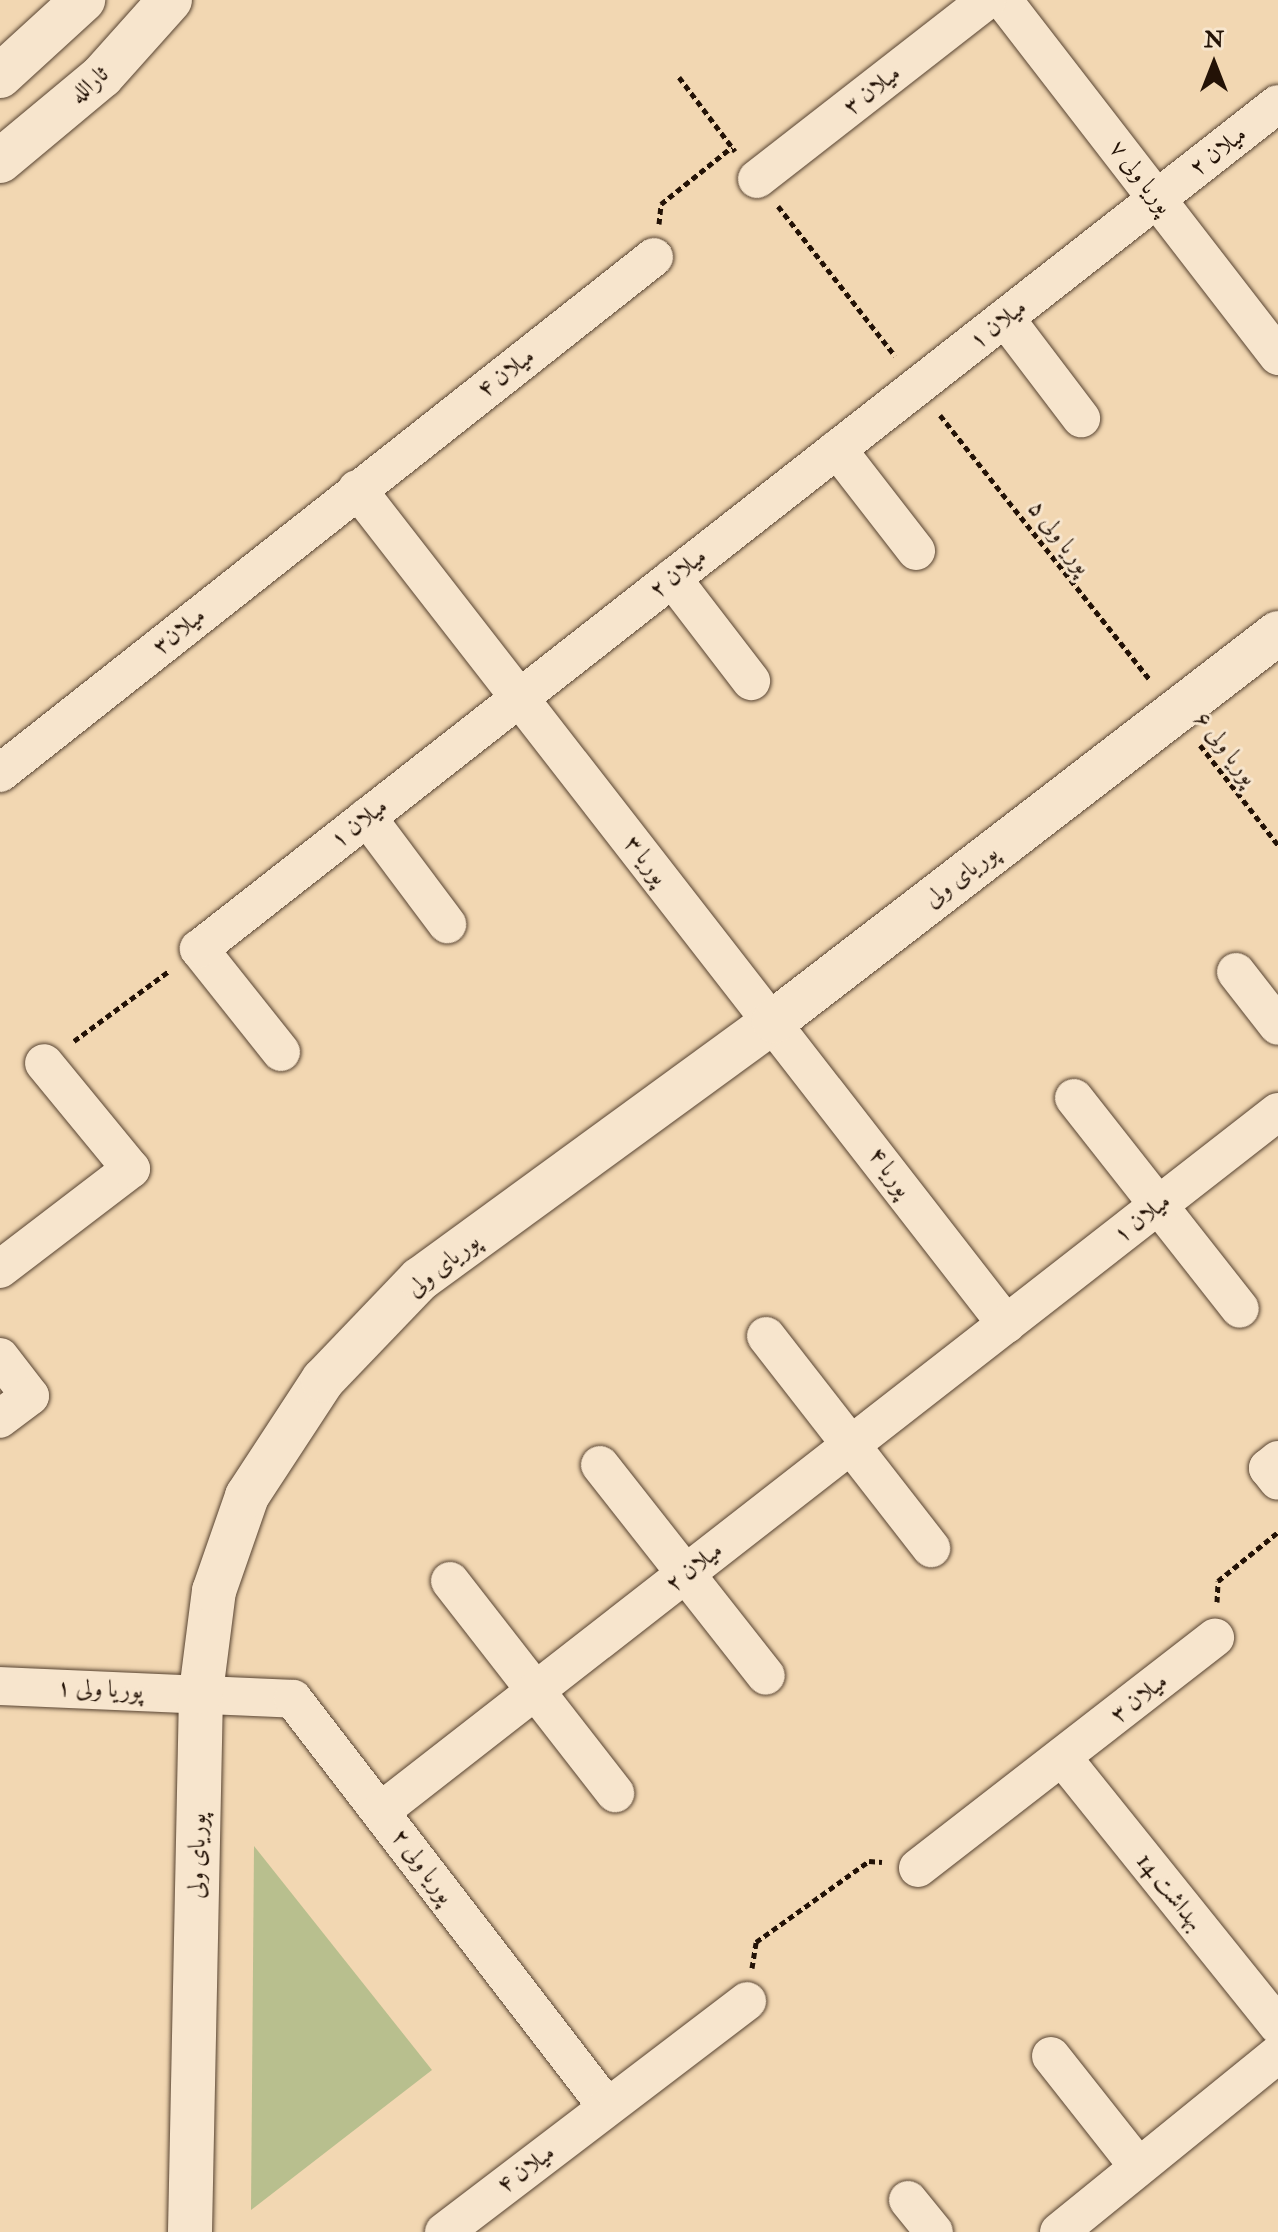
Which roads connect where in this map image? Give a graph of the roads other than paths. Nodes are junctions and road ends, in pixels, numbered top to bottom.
1 (83, 0) edge
2 (170, 0) edge
3 (987, 0) edge
4 (1003, 0) edge
5 (0, 76) edge
6 (1278, 104) edge
7 (0, 161) edge
8 (757, 179) road end
9 (1158, 198) junction
10 (654, 257) road end
11 (1005, 318) junction
12 (1278, 356) edge
13 (1081, 418) dead end
14 (837, 449) junction
15 (357, 489) junction
16 (916, 551) dead end
17 (672, 578) junction
18 (1278, 633) edge
19 (751, 681) dead end
20 (519, 698) junction
21 (0, 773) edge
22 (367, 817) junction
23 (447, 924) dead end
24 (1236, 972) dead end
25 (774, 1021) junction
26 (1278, 1026) edge
27 (281, 1052) dead end
28 (44, 1063) road end
29 (1074, 1098) dead end
30 (1278, 1112) edge
31 (1158, 1206) junction
32 (0, 1269) edge
33 (1240, 1309) dead end
34 (1006, 1324) junction
35 (766, 1336) dead end
36 (0, 1357) edge
37 (0, 1419) edge
38 (851, 1445) junction
39 (1278, 1460) edge
40 (600, 1465) dead end
41 (1278, 1481) edge
42 (931, 1548) dead end
43 (685, 1574) junction
44 (450, 1581) dead end
45 (1215, 1638) road end
46 (766, 1676) dead end
47 (0, 1686) edge
48 (535, 1691) junction
49 (201, 1692) junction
50 (1062, 1757) junction
51 (615, 1793) dead end
52 (381, 1811) junction
53 (918, 1868) road end
54 (747, 2001) road end
55 (1278, 2026) edge
56 (1278, 2054) edge
57 (1051, 2056) dead end
58 (607, 2107) junction
59 (1138, 2166) junction
60 (908, 2200) dead end
61 (190, 2232) edge
62 (444, 2232) edge
63 (934, 2232) edge
64 (1059, 2232) edge

1 - 5 street
2 - 7 street, ثارالله
3 - 8 street, میلان ۳
4 - 9 street, پوریا ولی ۷
6 - 9 street, میلان ۲
9 - 11 street, میلان ۱
9 - 12 street, پوریا ولی ۷
10 - 15 street, میلان ۴
11 - 13 street
11 - 14 street, میلان ۱
14 - 16 street
14 - 17 street, میلان ۲
15 - 20 street, پوریا ۳
15 - 21 street, میلان۳
17 - 19 street
17 - 20 street, میلان ۲
18 - 25 street, پوریای ولی
20 - 22 street, میلان ۱
20 - 25 street, پوریا ۳
22 - 23 street
22 - 27 street, میلان ۱
24 - 26 street
25 - 34 street, پوریا ۴
25 - 49 street, پوریای ولی
28 - 32 street
29 - 31 street
30 - 31 street, میلان ۱
31 - 33 street
31 - 34 street, میلان ۱
34 - 38 street, میلان ۲
35 - 38 street
36 - 37 street
38 - 42 street
38 - 43 street, میلان ۲
39 - 41 street
40 - 43 street
43 - 46 street
43 - 48 street, میلان ۲
44 - 48 street
45 - 50 street, میلان ۳
47 - 49 street, پوریا ولی ۱
48 - 51 street
48 - 52 street, میلان ۲
49 - 52 street, پوریا ولی ۲
49 - 61 street, پوریای ولی
50 - 53 street
50 - 55 street, بهداشت 14
52 - 58 street, پوریا ولی ۲
54 - 58 street
56 - 59 street
57 - 59 street
58 - 62 street, میلان ۴
59 - 64 street
60 - 63 street

